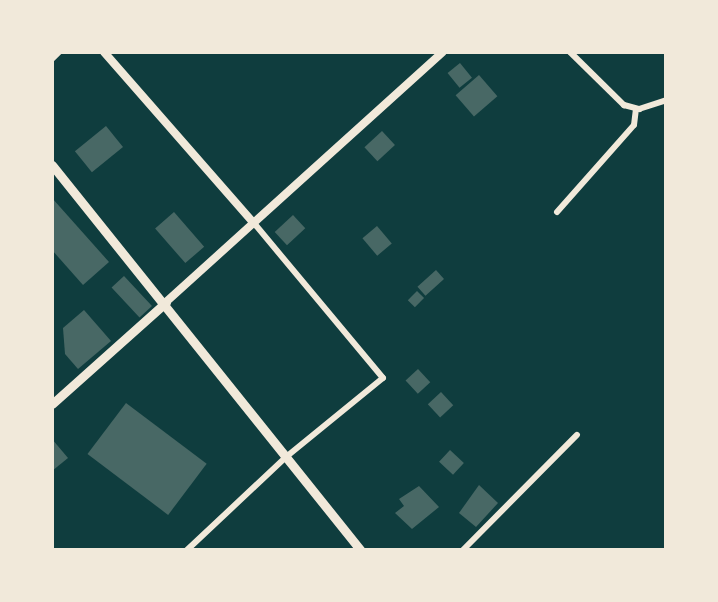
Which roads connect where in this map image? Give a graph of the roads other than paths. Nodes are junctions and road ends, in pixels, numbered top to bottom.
1 (59, 52) edge
2 (105, 52) edge
3 (443, 52) edge
4 (570, 52) edge
5 (52, 59) edge
6 (666, 100) edge
7 (636, 109) junction
8 (52, 165) edge
9 (557, 212) dead end
10 (253, 222) junction
11 (166, 302) junction
12 (52, 404) edge
13 (577, 435) dead end
14 (286, 457) junction
15 (187, 549) edge
16 (360, 549) edge
17 (463, 549) edge

1 - 5 street
2 - 10 street
3 - 10 street
4 - 7 street
6 - 7 street
7 - 9 street
8 - 11 main road
10 - 11 street
10 - 14 street
11 - 12 main road
11 - 14 main road
13 - 17 street
14 - 15 street
14 - 16 main road

